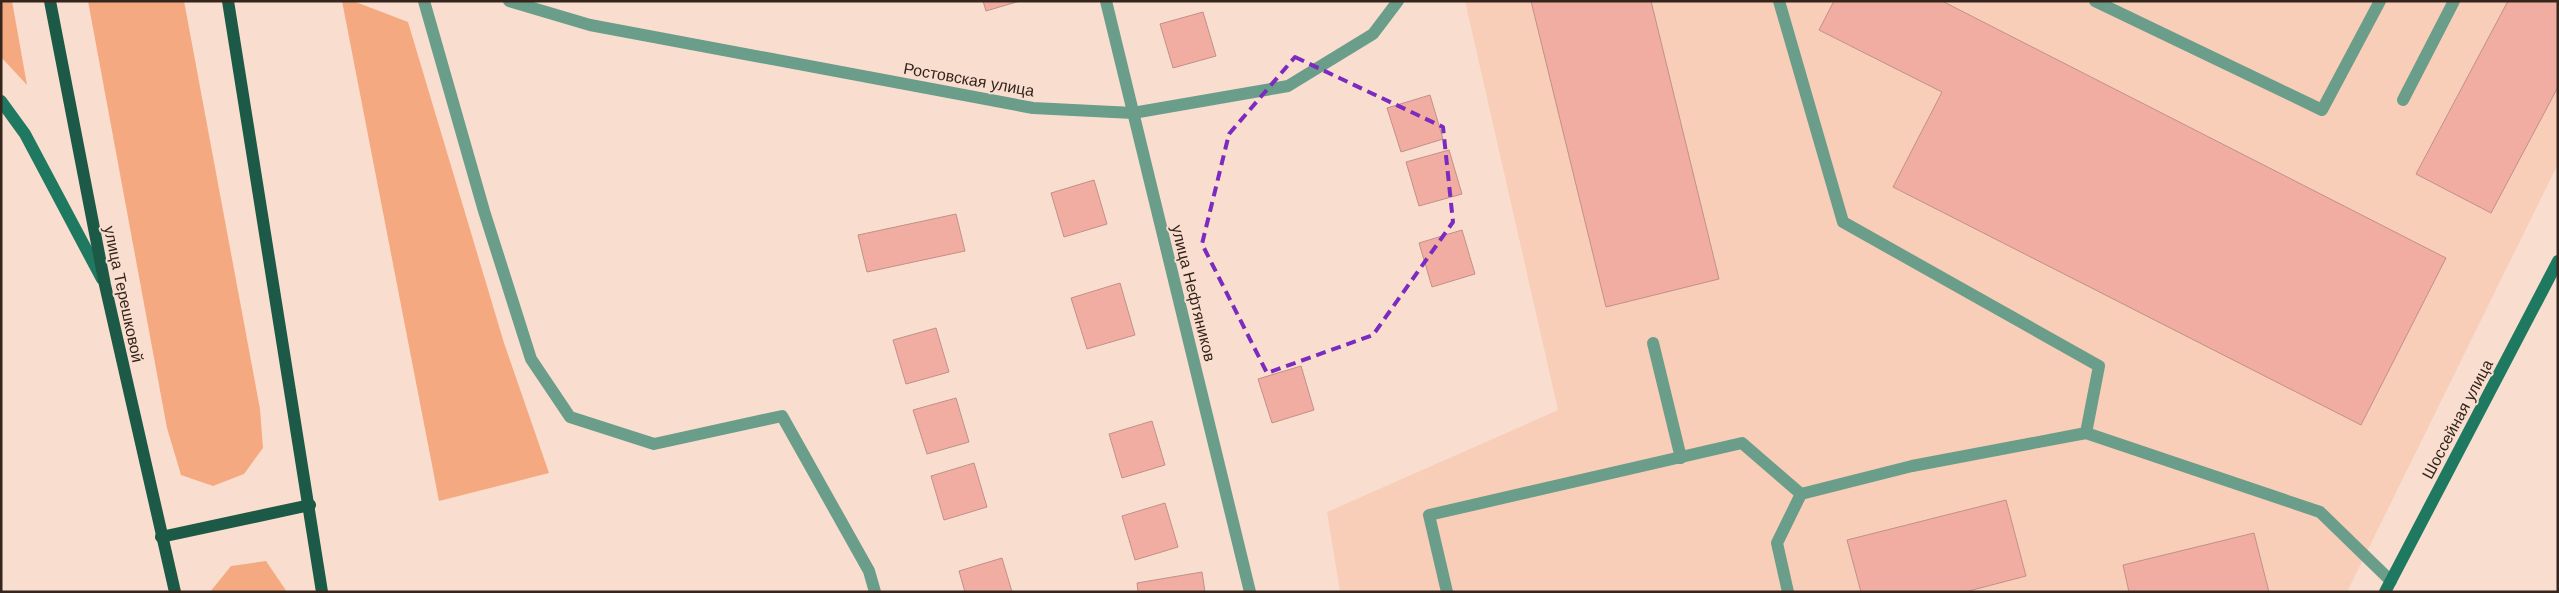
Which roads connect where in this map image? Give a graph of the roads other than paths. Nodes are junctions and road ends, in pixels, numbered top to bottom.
1 (50, 1) edge
2 (228, 1) edge
3 (424, 1) edge
4 (509, 1) edge
5 (1106, 1) edge
6 (1398, 1) edge
7 (1779, 1) edge
8 (2095, 1) edge
9 (2380, 1) edge
10 (2454, 1) edge
11 (2403, 100) dead end
12 (1, 101) edge
13 (1133, 113) junction
14 (2558, 261) edge
15 (105, 285) junction
16 (1653, 342) dead end
17 (2086, 433) junction
18 (1682, 458) junction
19 (1801, 494) junction
20 (310, 505) junction
21 (161, 537) junction
22 (2388, 586) edge
23 (175, 592) edge
24 (322, 592) edge
25 (875, 592) edge
26 (1250, 592) edge
27 (1446, 592) edge
28 (1788, 592) edge

1 - 15 main road, улица Терешковой
2 - 20 main road
3 - 25 street
4 - 13 street, Ростовская улица
5 - 13 street, улица Нефтяников
6 - 13 street, Ростовская улица
7 - 17 street
8 - 9 street
10 - 11 street
12 - 15 street
13 - 26 street, улица Нефтяников
14 - 22 street, Шоссейная улица
15 - 21 main road, улица Терешковой
16 - 18 street
17 - 19 street
17 - 22 street
18 - 19 street
18 - 27 street
19 - 28 street
20 - 21 main road
20 - 24 main road
21 - 23 main road, улица Терешковой

